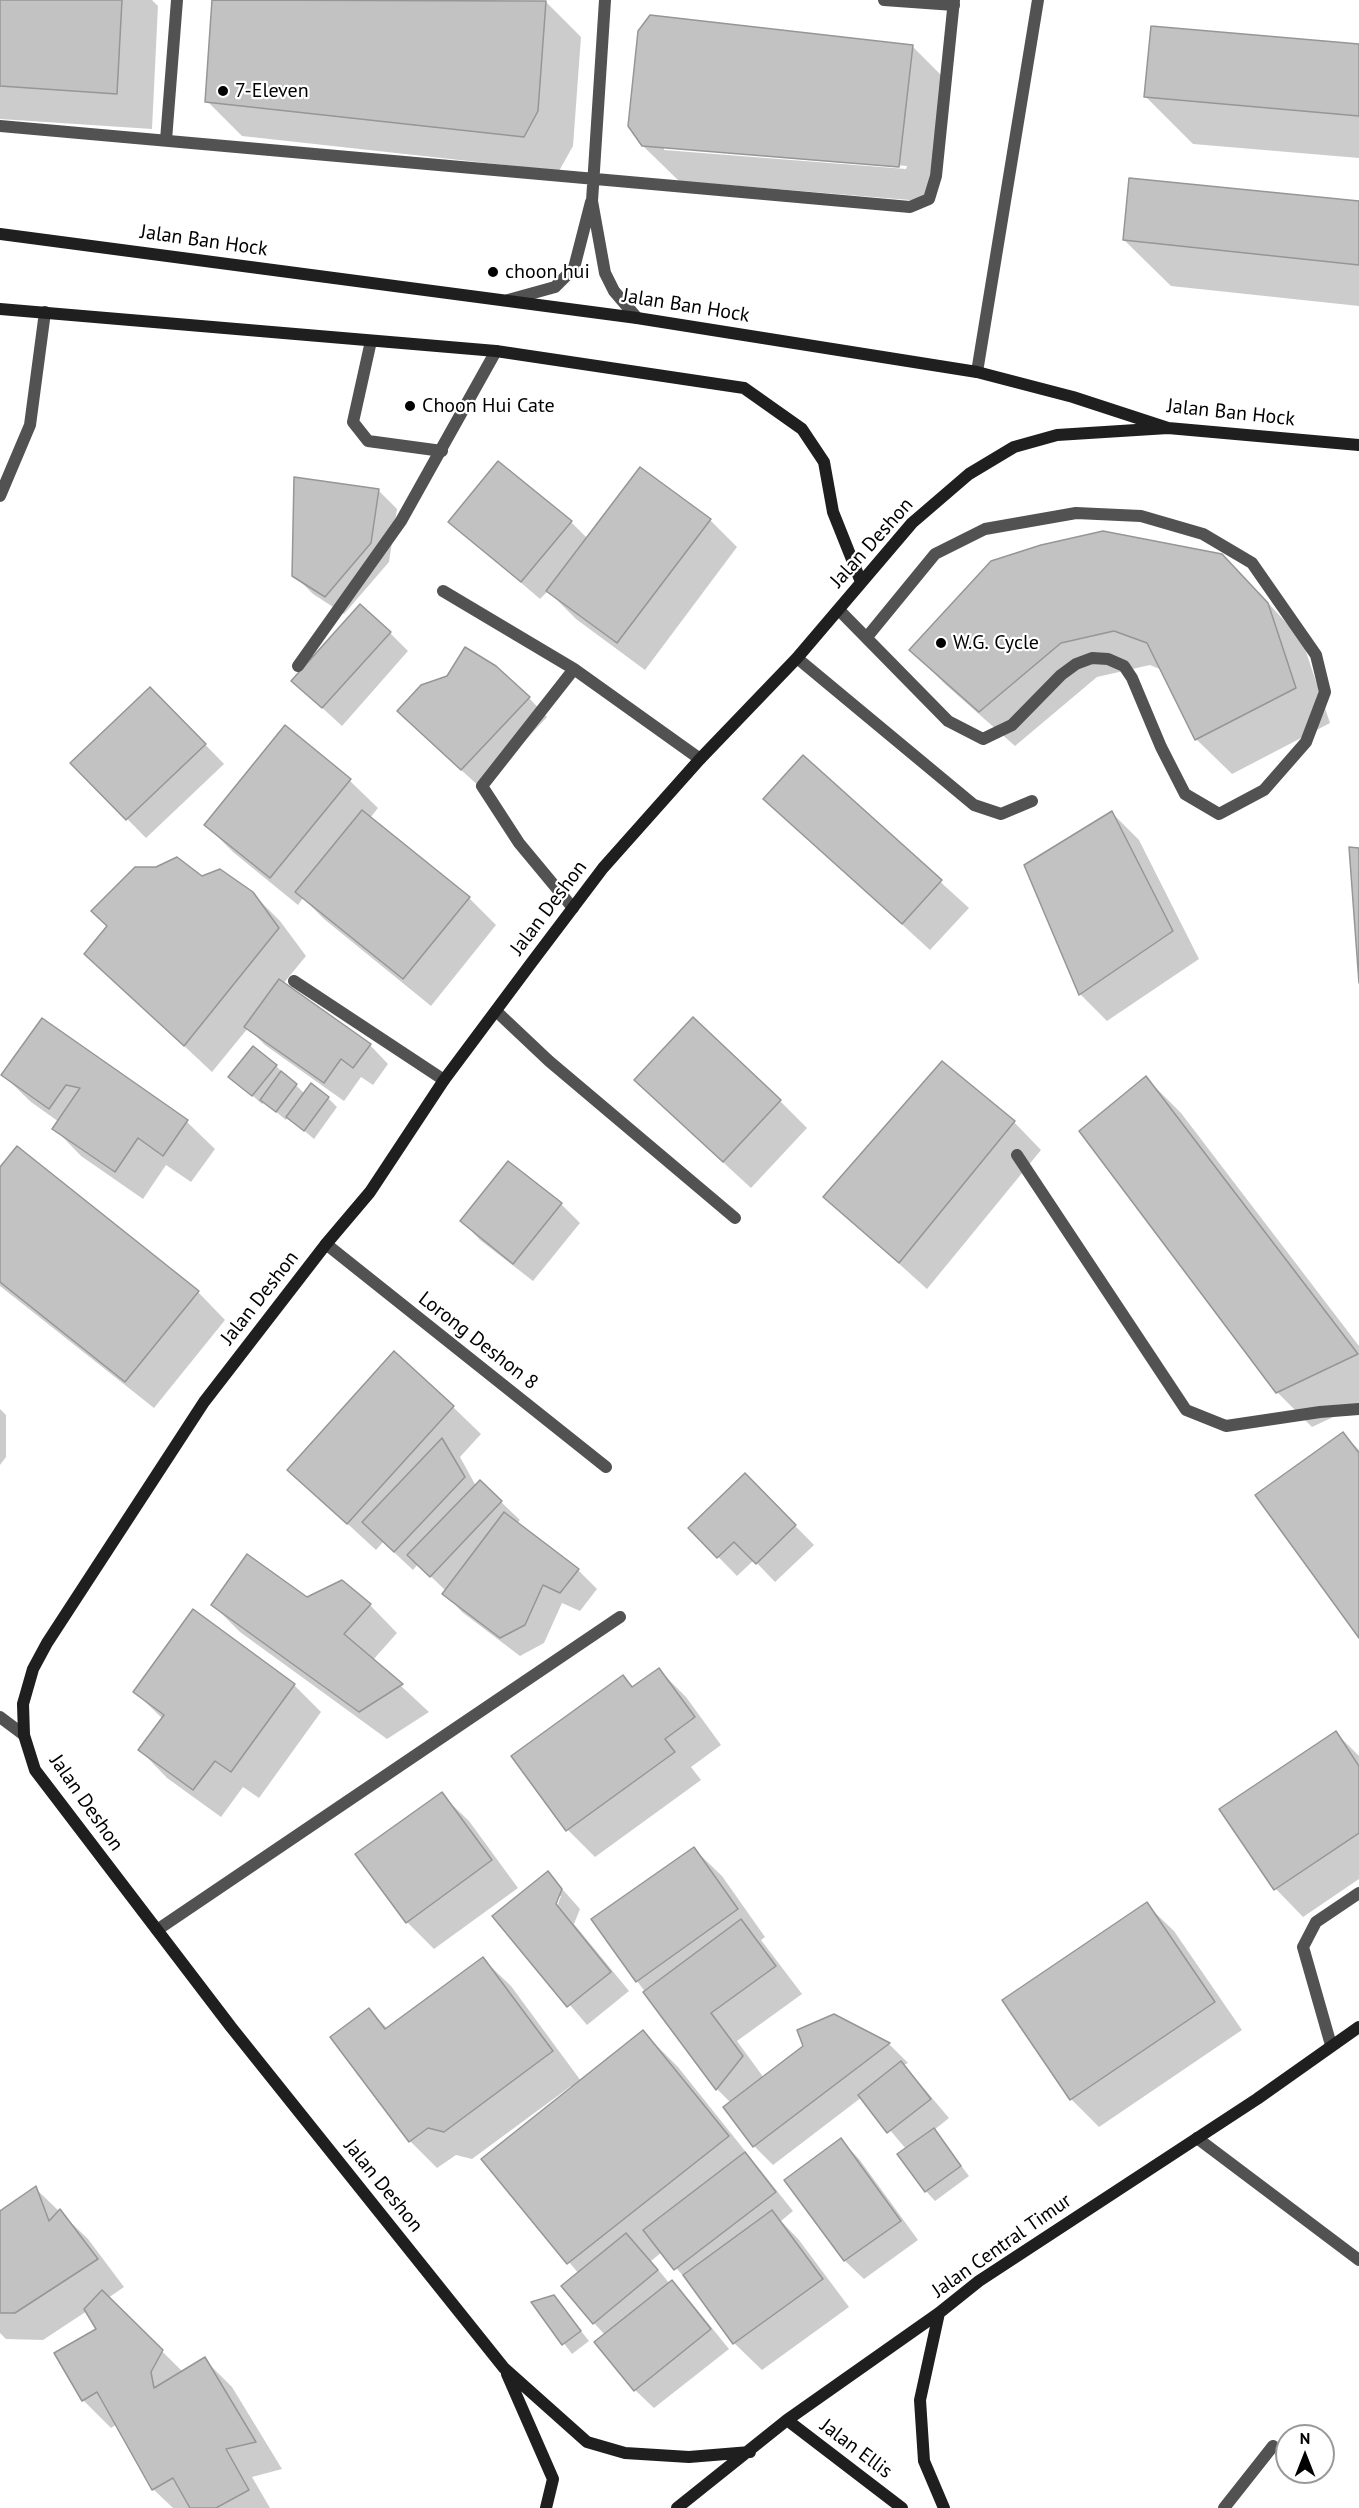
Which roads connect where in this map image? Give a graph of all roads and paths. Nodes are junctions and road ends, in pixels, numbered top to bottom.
1 (177, 0) edge
2 (604, 0) edge
3 (884, 0) edge
4 (1038, 0) edge
5 (954, 3) edge
6 (0, 126) edge
7 (166, 140) junction
8 (592, 178) junction
9 (592, 201) junction
10 (0, 234) edge
11 (507, 300) junction
12 (0, 309) edge
13 (45, 312) junction
14 (638, 318) junction
15 (370, 341) junction
16 (496, 351) junction
17 (977, 372) junction
18 (1168, 428) junction
19 (1359, 445) edge
20 (442, 451) junction
21 (0, 496) edge
22 (861, 582) junction
23 (443, 591) dead end
24 (838, 610) junction
25 (867, 637) junction
26 (797, 658) junction
27 (298, 666) dead end
28 (574, 669) junction
29 (700, 759) junction
30 (1032, 801) dead end
31 (573, 908) junction
32 (294, 981) dead end
33 (496, 1011) junction
34 (444, 1080) junction
35 (1017, 1155) dead end
36 (735, 1218) dead end
37 (326, 1244) junction
38 (1359, 1409) edge
39 (606, 1467) dead end
40 (620, 1617) dead end
41 (0, 1717) edge
42 (24, 1735) junction
43 (1359, 1893) edge
44 (158, 1930) junction
45 (1359, 2027) edge
46 (1331, 2045) junction
47 (1197, 2138) junction
48 (1359, 2260) edge
49 (939, 2313) junction
50 (504, 2368) junction
51 (787, 2421) junction
52 (1273, 2446) dead end
53 (750, 2452) junction
54 (546, 2508) edge
55 (677, 2508) edge
56 (902, 2508) edge
57 (944, 2508) edge
58 (1224, 2508) edge

1 - 7 street
2 - 8 street
3 - 5 street
4 - 17 street
5 - 8 street
6 - 7 street
7 - 8 street
8 - 9 street
9 - 11 street
9 - 14 street
10 - 11 main road, Jalan Ban Hock
11 - 14 main road, Jalan Ban Hock
12 - 13 main road
13 - 15 main road
13 - 21 street
14 - 17 main road, Jalan Ban Hock
15 - 16 main road
15 - 20 street
16 - 20 street
16 - 22 main road
17 - 18 main road, Jalan Ban Hock
18 - 19 main road, Jalan Ban Hock
18 - 22 main road, Jalan Deshon
20 - 27 street
22 - 24 main road, Jalan Deshon
23 - 28 street
24 - 25 street
24 - 26 main road, Jalan Deshon
25 - 25 street
26 - 29 main road, Jalan Deshon
26 - 30 street
28 - 29 street
28 - 31 street
29 - 31 main road, Jalan Deshon
31 - 33 main road, Jalan Deshon
32 - 34 street
33 - 34 main road, Jalan Deshon
33 - 36 street
34 - 37 main road, Jalan Deshon
35 - 38 street
37 - 39 street, Lorong Deshon 8
37 - 42 main road, Jalan Deshon
40 - 44 street
41 - 42 street
42 - 44 main road, Jalan Deshon
43 - 46 street
44 - 50 main road, Jalan Deshon
45 - 46 main road, Jalan Central Timur
46 - 47 main road, Jalan Central Timur
47 - 48 street
47 - 49 main road, Jalan Central Timur
49 - 51 main road, Jalan Central Timur
49 - 57 main road, Jalan Ellis
50 - 53 main road
50 - 54 main road
51 - 53 main road, Jalan Central Timur
51 - 56 main road, Jalan Ellis
52 - 58 street
53 - 55 main road, Jalan Central Timur

